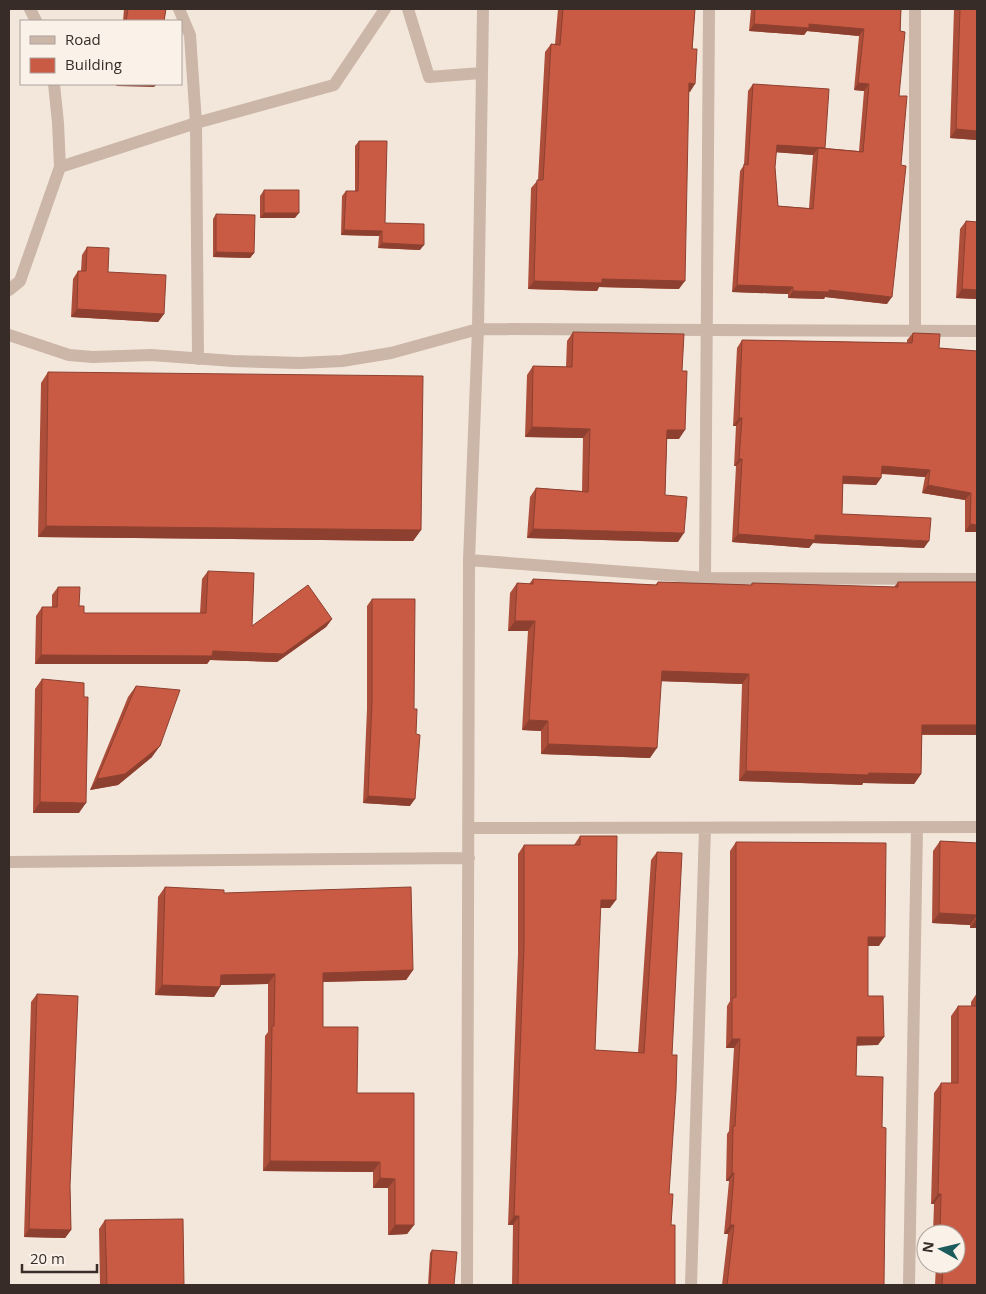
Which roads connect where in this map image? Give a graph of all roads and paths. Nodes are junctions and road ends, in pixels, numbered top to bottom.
1 (179, 9) edge
2 (385, 9) edge
3 (408, 9) edge
4 (483, 9) edge
5 (709, 9) edge
6 (915, 9) edge
7 (481, 73) junction
8 (54, 85) edge
9 (196, 123) junction
10 (60, 167) junction
11 (9, 290) edge
12 (478, 329) junction
13 (706, 330) junction
14 (915, 330) junction
15 (977, 331) edge
16 (9, 334) edge
17 (198, 359) junction
18 (469, 560) junction
19 (705, 578) junction
20 (977, 579) edge
21 (977, 827) edge
22 (469, 828) junction
23 (705, 828) junction
24 (917, 828) junction
25 (469, 858) junction
26 (9, 862) edge
27 (467, 1285) edge
28 (691, 1285) edge
29 (909, 1285) edge

1 - 9 street
2 - 9 street
3 - 7 street
4 - 7 street
5 - 13 street
6 - 14 street
7 - 12 street
8 - 10 street
9 - 10 street
9 - 17 street
10 - 11 street
12 - 13 street
12 - 17 street
12 - 18 street
13 - 14 street
13 - 19 street
14 - 15 street
16 - 17 street
18 - 19 street
18 - 22 street
19 - 20 street
21 - 24 street
22 - 23 street
22 - 25 street
23 - 24 street
23 - 28 street
24 - 29 street
25 - 26 street
25 - 27 street

